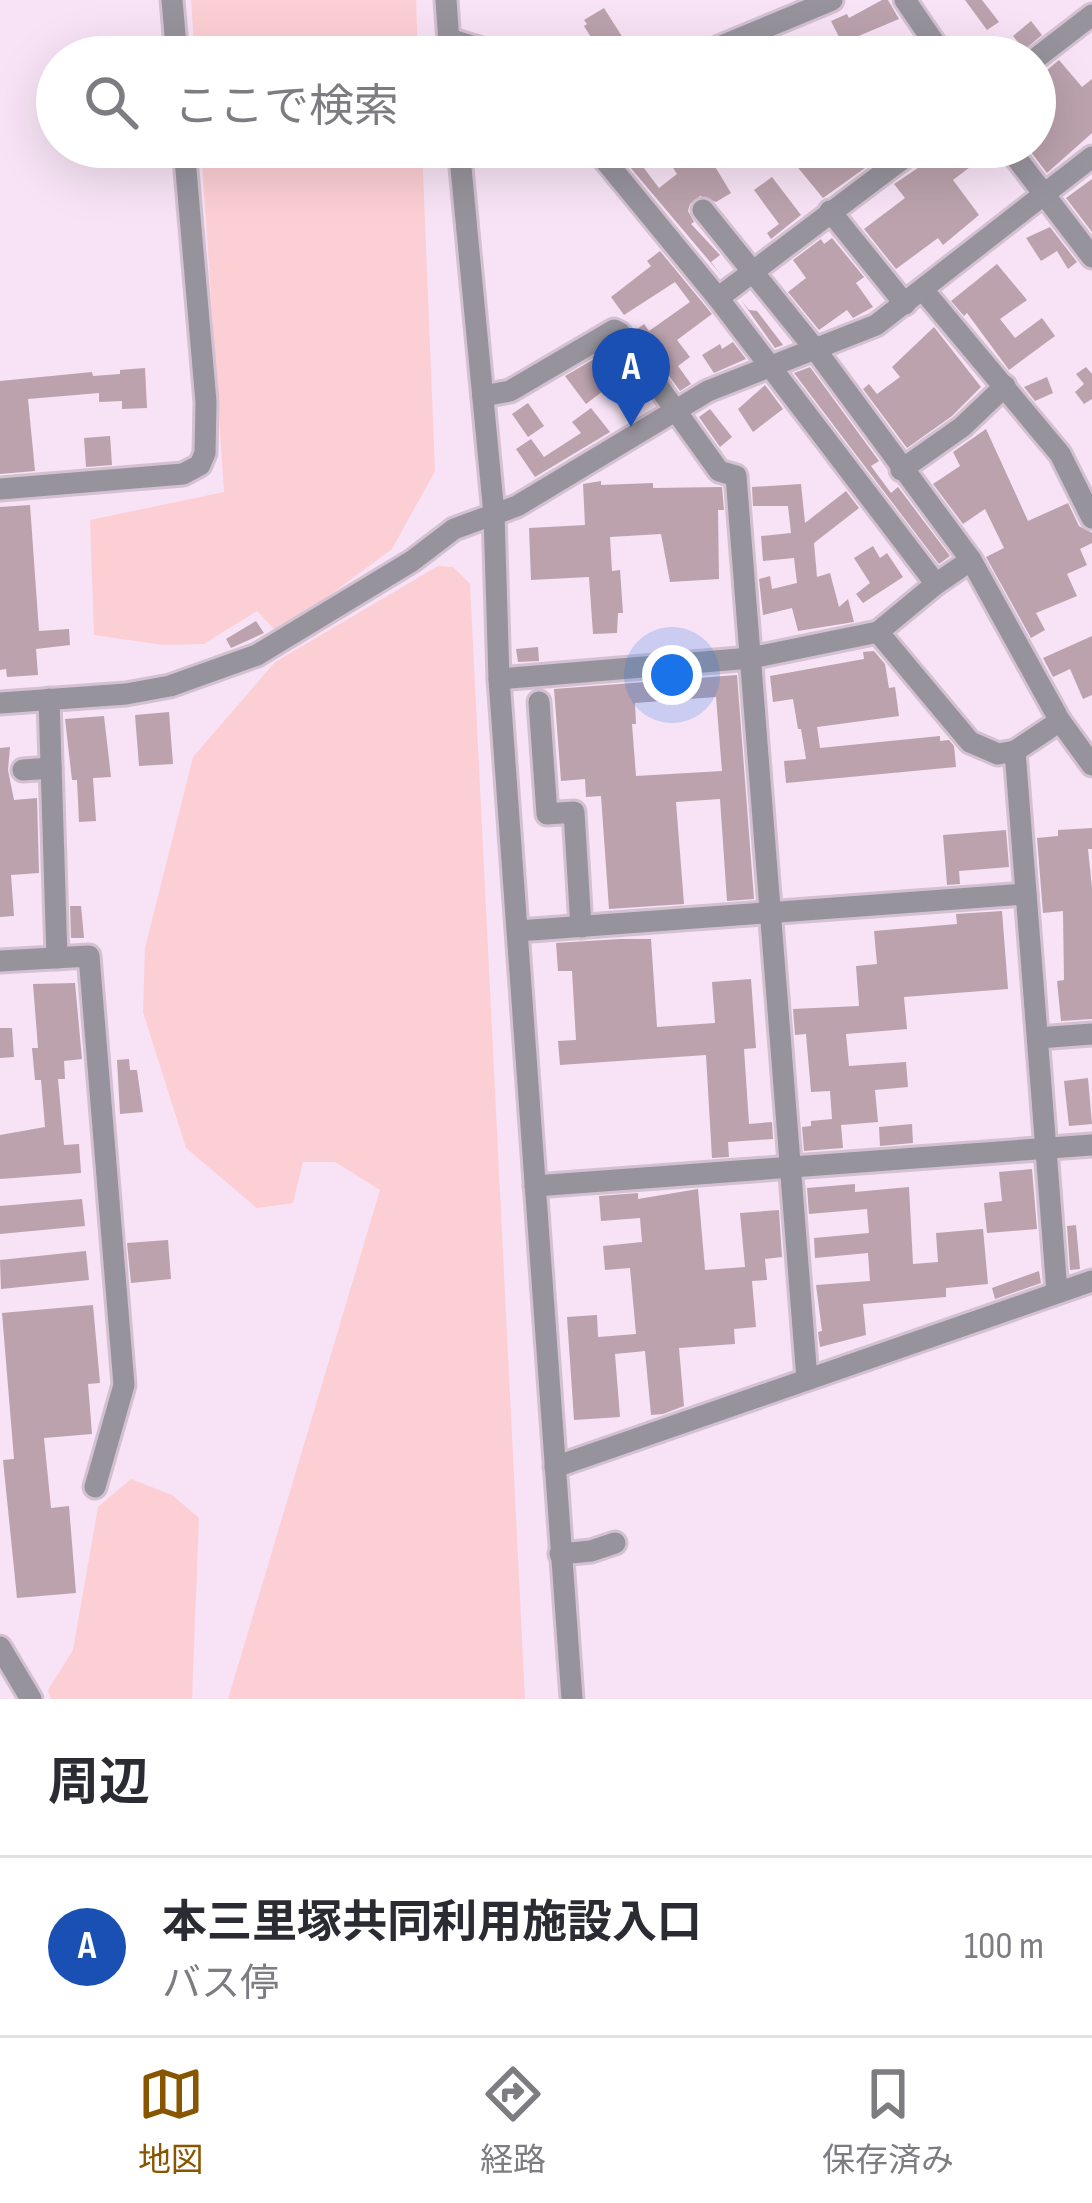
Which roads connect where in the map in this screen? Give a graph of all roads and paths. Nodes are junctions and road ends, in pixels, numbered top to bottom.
1 (172, 0) edge
2 (446, 0) edge
3 (905, 0) edge
4 (821, 2) edge
5 (1092, 15) edge
6 (175, 36) edge
7 (448, 36) edge
8 (743, 36) edge
9 (930, 36) edge
10 (1056, 43) edge
11 (1092, 158) edge
12 (186, 168) edge
13 (461, 168) edge
14 (611, 168) edge
15 (884, 168) edge
16 (1024, 168) edge
17 (1044, 194) junction
18 (703, 210) dead end
19 (830, 212) junction
20 (1092, 257) edge
21 (753, 272) junction
22 (718, 298) junction
23 (907, 302) junction
24 (815, 350) junction
25 (768, 368) junction
26 (1005, 386) junction
27 (483, 396) junction
28 (675, 410) junction
29 (901, 470) junction
30 (0, 489) edge
31 (494, 514) junction
32 (1092, 518) edge
33 (970, 560) junction
34 (936, 584) junction
35 (878, 632) junction
36 (751, 658) junction
37 (499, 679) junction
38 (49, 699) junction
39 (539, 702) dead end
40 (0, 703) edge
41 (1060, 721) junction
42 (1015, 751) junction
43 (1092, 765) edge
44 (51, 768) junction
45 (23, 770) dead end
46 (547, 814) junction
47 (509, 817) junction
48 (1026, 894) junction
49 (771, 913) junction
50 (581, 927) junction
51 (518, 931) junction
52 (57, 958) junction
53 (0, 962) edge
54 (1092, 1034) edge
55 (1038, 1038) junction
56 (1092, 1144) edge
57 (1046, 1148) junction
58 (790, 1167) junction
59 (535, 1186) junction
60 (1092, 1281) edge
61 (1058, 1292) junction
62 (807, 1379) junction
63 (555, 1467) junction
64 (95, 1486) dead end
65 (615, 1543) dead end
66 (560, 1554) junction
67 (0, 1647) edge
68 (32, 1699) edge
69 (572, 1699) edge

1 - 6 street
2 - 7 street
3 - 9 street
4 - 8 street
5 - 10 street
11 - 17 street
12 - 30 street
13 - 27 street
14 - 22 street
15 - 19 street
16 - 17 street
17 - 20 street
17 - 23 street
18 - 21 street
19 - 21 street
19 - 23 street
21 - 22 street
21 - 24 street
22 - 25 street
23 - 24 street
23 - 26 street
24 - 25 street
24 - 29 street
25 - 28 street
25 - 34 street
26 - 29 street
26 - 32 street
27 - 28 street
27 - 31 street
28 - 31 street
28 - 36 street
29 - 33 street
31 - 37 street
31 - 38 street
33 - 34 street
33 - 41 street
34 - 35 street
35 - 36 street
35 - 42 street
36 - 37 street
36 - 49 street
37 - 47 street
38 - 40 street
38 - 44 street
39 - 46 street
41 - 42 street
41 - 43 street
42 - 48 street
44 - 45 street
44 - 52 street
46 - 47 street
46 - 50 street
47 - 51 street
48 - 49 street
48 - 55 street
49 - 50 street
49 - 58 street
50 - 51 street
51 - 59 street
52 - 53 street
52 - 64 street
54 - 55 street
55 - 57 street
56 - 57 street
57 - 58 street
57 - 61 street
58 - 59 street
58 - 62 street
59 - 63 street
60 - 61 street
61 - 62 street
62 - 63 street
63 - 66 street
65 - 66 street
66 - 69 street
67 - 68 street

